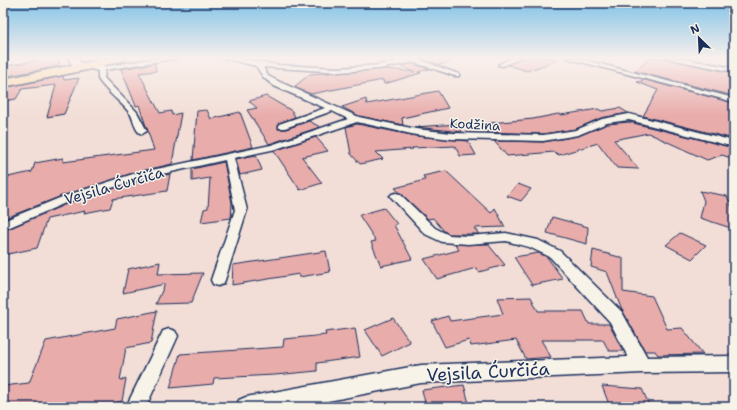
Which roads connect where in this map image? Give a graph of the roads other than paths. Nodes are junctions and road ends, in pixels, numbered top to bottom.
1 (34, 77) edge
2 (100, 77) edge
3 (266, 77) edge
4 (644, 77) edge
5 (3, 83) edge
6 (734, 100) edge
7 (333, 108) junction
8 (356, 119) junction
9 (282, 126) dead end
10 (142, 131) dead end
11 (734, 144) edge
12 (229, 157) junction
13 (396, 196) dead end
14 (3, 226) edge
15 (218, 280) dead end
16 (169, 336) dead end
17 (734, 364) edge
18 (642, 365) junction
19 (136, 407) edge
20 (246, 407) edge

1 - 5 main road
2 - 10 street
3 - 7 street, Kodžina
4 - 6 street
7 - 8 street, Kodžina
7 - 9 street
8 - 11 street, Kodžina
8 - 12 street, Vejsila Ćurčića
12 - 14 street, Vejsila Ćurčića
12 - 15 street
13 - 18 street
16 - 19 street
17 - 18 street, Vejsila Ćurčića
18 - 20 street, Vejsila Ćurčića

